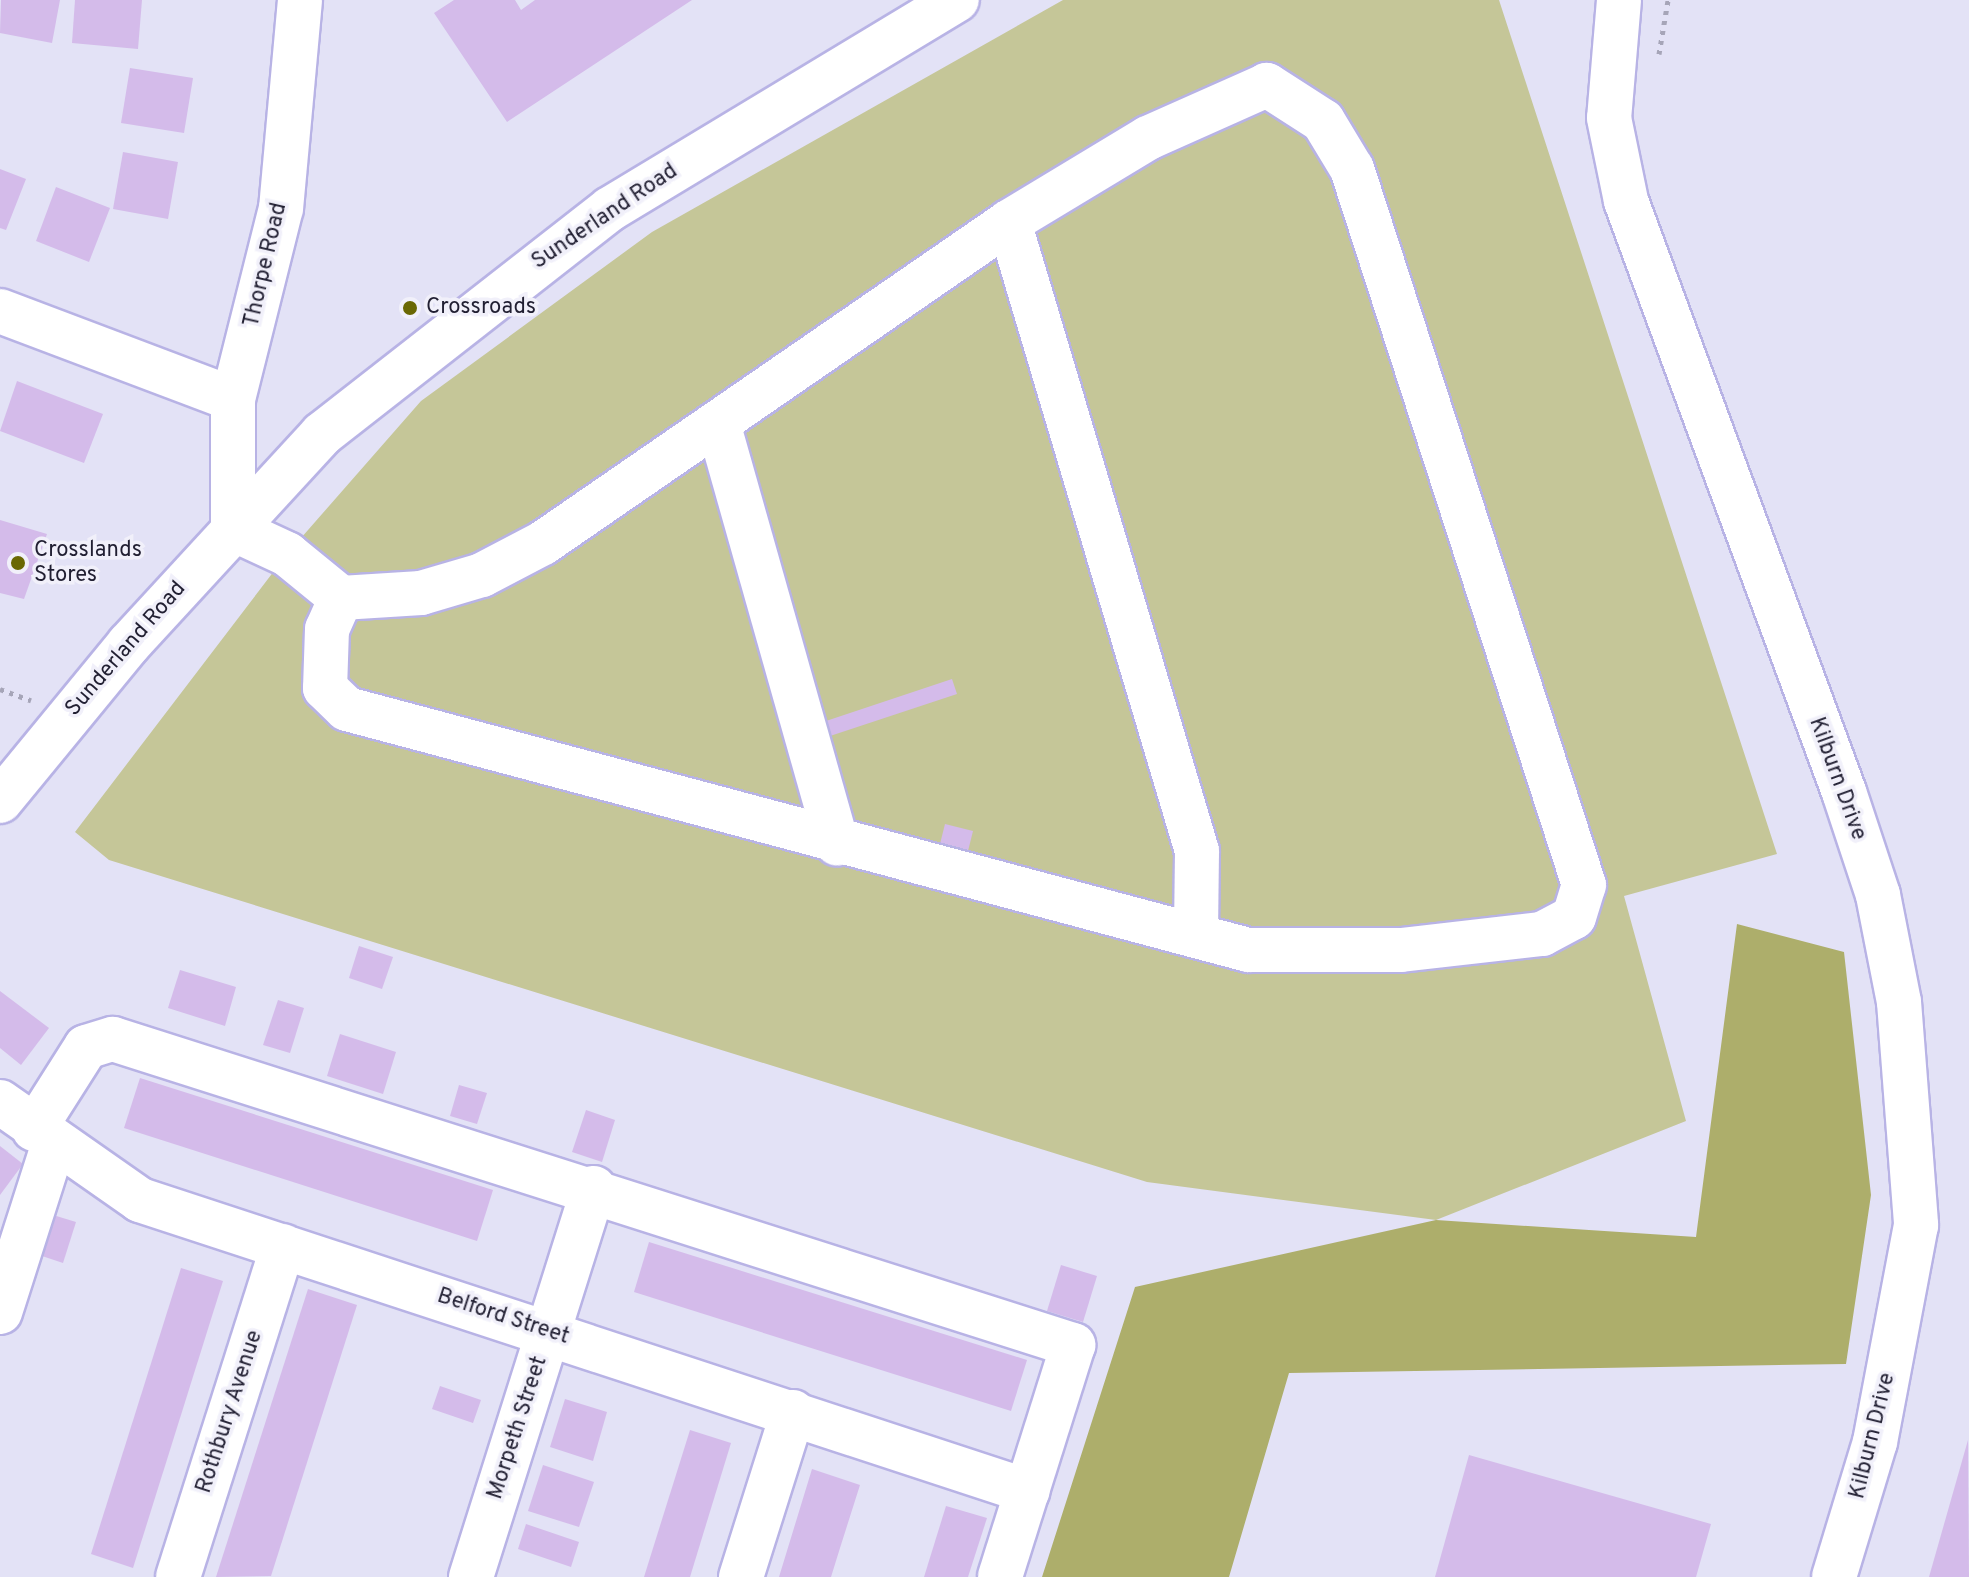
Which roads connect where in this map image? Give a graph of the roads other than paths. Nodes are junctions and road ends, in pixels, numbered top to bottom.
1 (300, 0) edge
2 (957, 0) edge
3 (1619, 0) edge
4 (1009, 222) junction
5 (0, 311) edge
6 (233, 399) junction
7 (718, 423) junction
8 (233, 529) junction
9 (341, 598) junction
10 (0, 801) edge
11 (837, 844) junction
12 (1196, 930) junction
13 (0, 1102) edge
14 (44, 1136) junction
15 (594, 1188) junction
16 (283, 1246) junction
17 (0, 1312) edge
18 (549, 1331) junction
19 (793, 1412) junction
20 (1027, 1491) junction
21 (178, 1577) edge
22 (471, 1577) edge
23 (741, 1577) edge
24 (1000, 1577) edge
25 (1834, 1577) edge

1 - 6 street, Thorpe Road
2 - 8 street, Sunderland Road
3 - 25 street, Kilburn Drive
4 - 7 street
4 - 12 street
4 - 12 street
5 - 6 street
6 - 8 street, Thorpe Road
7 - 9 street
7 - 11 street
8 - 9 street
8 - 10 street, Sunderland Road
9 - 11 street
11 - 12 street
13 - 14 street, Belford Street
14 - 15 street
14 - 16 street, Belford Street
14 - 17 street
15 - 18 street, Morpeth Street
15 - 20 street
16 - 18 street, Belford Street
16 - 21 street, Rothbury Avenue
18 - 19 street, Belford Street
18 - 22 street, Morpeth Street
19 - 20 street, Belford Street
19 - 23 street
20 - 24 street

